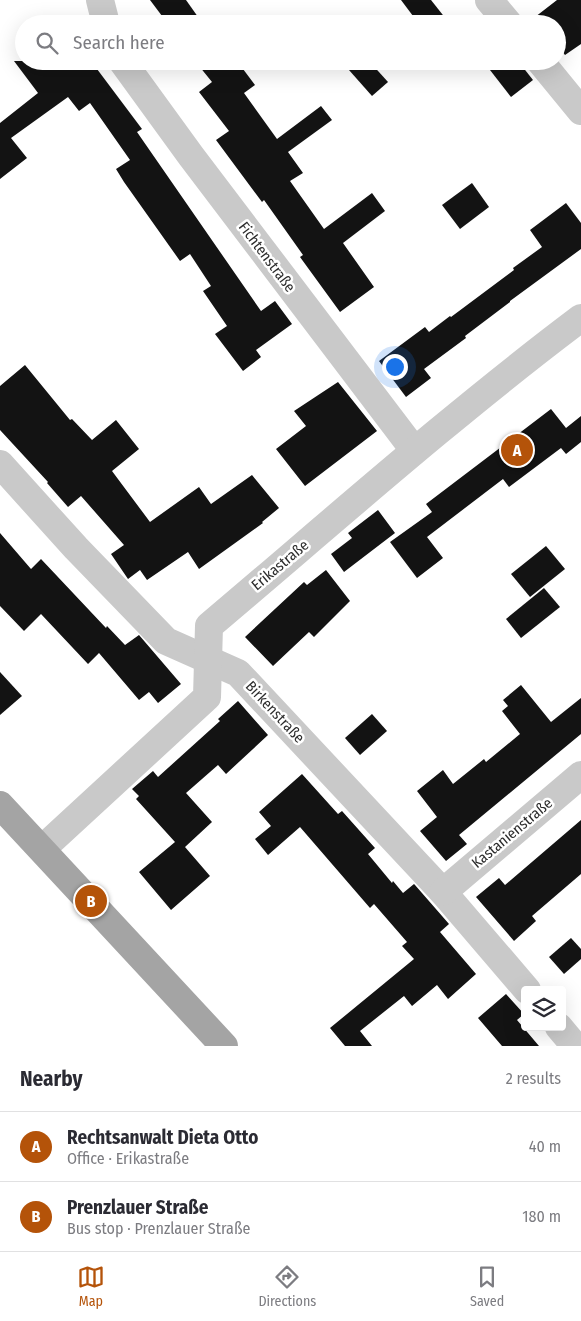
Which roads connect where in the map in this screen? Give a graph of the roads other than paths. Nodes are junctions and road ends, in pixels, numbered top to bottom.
1 (100, 0) edge
2 (489, 0) edge
3 (104, 15) edge
4 (502, 15) edge
5 (129, 70) edge
6 (547, 70) edge
7 (581, 111) edge
8 (581, 318) edge
9 (414, 450) junction
10 (0, 464) edge
11 (209, 660) junction
12 (581, 775) edge
13 (0, 805) edge
14 (42, 849) junction
15 (443, 892) junction
16 (524, 986) edge
17 (562, 1031) edge
18 (224, 1046) edge
19 (575, 1046) edge

1 - 3 street
2 - 4 street
5 - 9 street, Fichtenstraße
6 - 7 street
8 - 9 street, Erikastraße
9 - 11 street, Erikastraße
10 - 11 street, Birkenstraße
11 - 14 street, Erikastraße
11 - 15 street, Birkenstraße
12 - 15 street, Kastanienstraße
13 - 14 main road
14 - 18 main road
15 - 16 street, Birkenstraße
17 - 19 street

